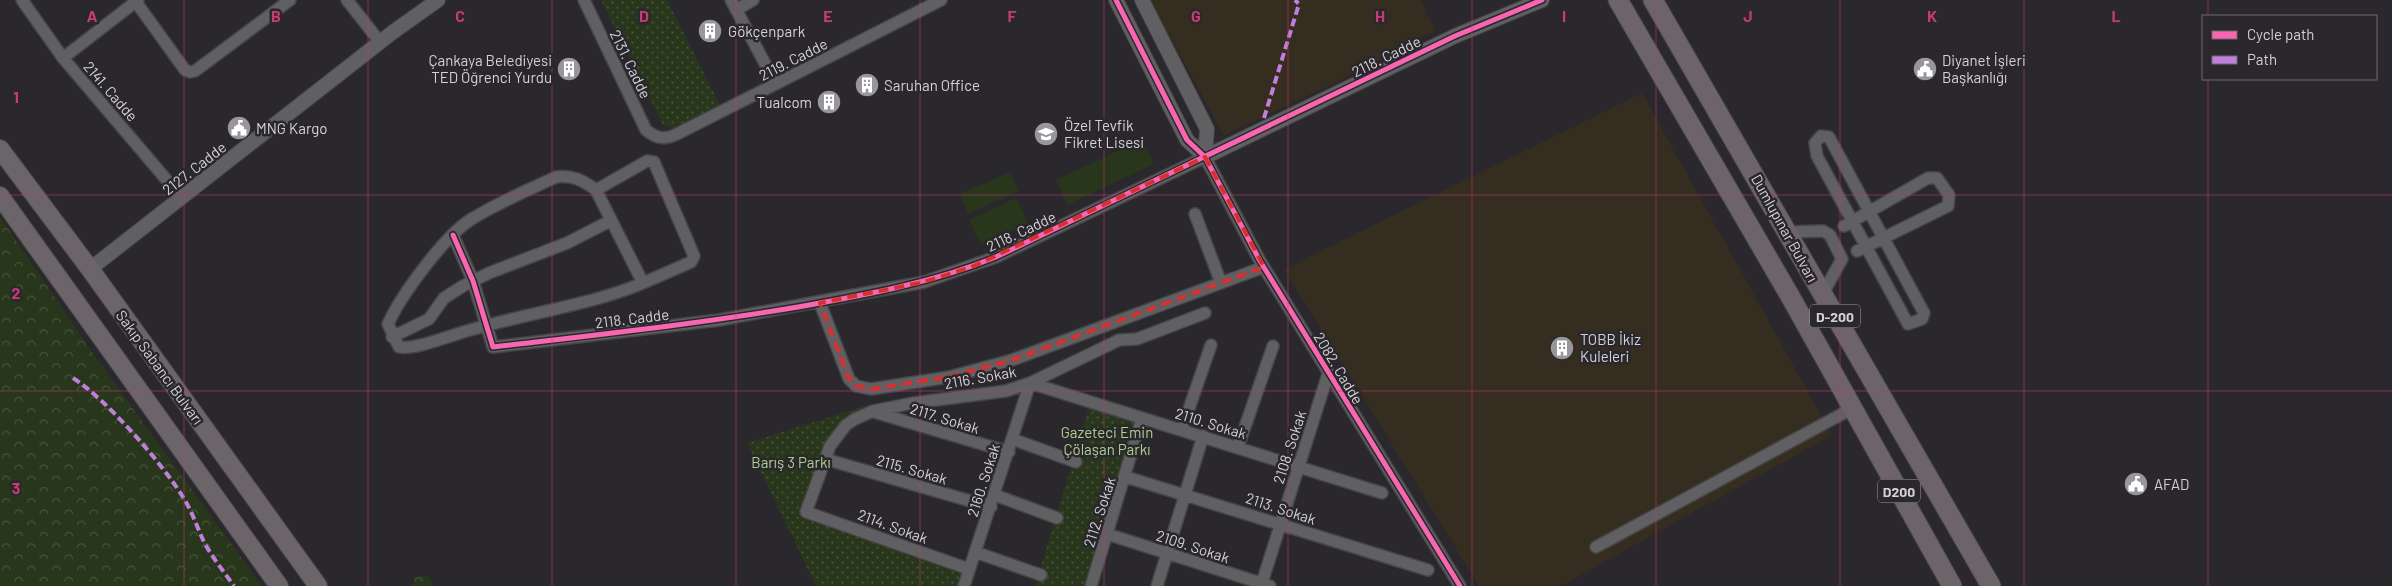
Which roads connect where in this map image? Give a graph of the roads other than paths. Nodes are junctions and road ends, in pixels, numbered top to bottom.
1 (22, 0) edge
2 (290, 0) edge
3 (347, 0) edge
4 (438, 0) edge
5 (584, 0) edge
6 (753, 0) edge
7 (941, 0) edge
8 (1142, 0) edge
9 (1542, 0) edge
10 (1653, 0) edge
11 (1661, 0) edge
12 (137, 1) edge
13 (1121, 2) edge
14 (1615, 2) edge
15 (734, 5) edge
16 (380, 42) junction
17 (1679, 46) junction
18 (63, 58) junction
19 (776, 84) junction
20 (656, 137) joint
21 (0, 149) edge
22 (1205, 157) junction
23 (596, 190) junction
24 (0, 196) edge
25 (182, 198) junction
26 (1869, 212) junction
27 (1195, 214) dead end
28 (610, 221) junction
29 (1848, 224) junction
30 (1788, 232) junction
31 (453, 235) junction
32 (1883, 238) junction
33 (1861, 249) junction
34 (1264, 267) junction
35 (90, 269) junction
36 (473, 281) junction
37 (643, 283) junction
38 (1221, 283) junction
39 (1822, 295) junction
40 (820, 303) junction
41 (1205, 313) dead end
42 (486, 325) junction
43 (392, 337) junction
44 (1210, 344) dead end
45 (1273, 346) dead end
46 (1328, 374) junction
47 (1030, 383) junction
48 (1853, 408) junction
49 (873, 411) junction
50 (1142, 418) junction
51 (1182, 429) junction
52 (1203, 436) junction
53 (1012, 439) junction
54 (1238, 447) junction
55 (1008, 452) junction
56 (825, 459) junction
57 (1076, 462) dead end
58 (1298, 467) junction
59 (1126, 477) junction
60 (1382, 493) dead end
61 (995, 495) junction
62 (1186, 495) junction
63 (991, 507) junction
64 (806, 512) joint
65 (1057, 518) dead end
66 (1280, 523) junction
67 (1107, 534) junction
68 (1596, 547) dead end
69 (975, 552) junction
70 (1167, 553) junction
71 (969, 569) junction
72 (1428, 570) dead end
73 (1041, 574) dead end
74 (1948, 582) edge
75 (1456, 584) edge
76 (1264, 585) edge
77 (280, 586) edge
78 (318, 586) edge
79 (964, 586) edge
80 (1091, 586) edge
81 (1157, 586) edge
82 (1991, 586) edge

1 - 18 street, 2141. Cadde
2 - 12 street
3 - 16 street
4 - 16 street, 2127. Cadde
5 - 20 street, 2131. Cadde
6 - 15 street
7 - 19 street, 2119. Cadde
8 - 22 street
9 - 22 street, 2118. Cadde
10 - 17 highway, Dumlupınar Bulvarı / D-200
11 - 17 main road
12 - 18 street
13 - 22 street
14 - 48 highway, Dumlupınar Bulvarı / D-200
15 - 19 street
16 - 25 street, 2127. Cadde
17 - 30 highway, Dumlupınar Bulvarı / D-200
18 - 25 street, 2141. Cadde
19 - 20 street, 2119. Cadde
21 - 35 main road, Sakıp Sabancı Bulvarı
22 - 34 street, 2082. Cadde
22 - 40 street, 2118. Cadde
23 - 28 street
23 - 31 street
23 - 37 street
24 - 77 main road, Sakıp Sabancı Bulvarı
25 - 35 street, 2127. Cadde
26 - 29 street
26 - 29 street
26 - 32 street
26 - 32 street
27 - 38 street
28 - 36 street
28 - 37 street
29 - 33 street
30 - 39 highway, Dumlupınar Bulvarı / D-200
30 - 39 street
31 - 36 street
31 - 43 street
32 - 33 street
32 - 33 street
34 - 38 street
34 - 46 street, 2082. Cadde
35 - 78 main road, Sakıp Sabancı Bulvarı
36 - 42 street
36 - 43 street
37 - 42 street
38 - 40 street
39 - 82 highway, Dumlupınar Bulvarı / D-200
40 - 42 street, 2118. Cadde
41 - 47 street, 2116. Sokak
42 - 43 street
44 - 51 street
45 - 54 street
46 - 58 street, 2108. Sokak
46 - 75 street, 2082. Cadde
47 - 49 street, 2116. Sokak
47 - 50 street, 2110. Sokak
47 - 53 street, 2160. Sokak
48 - 68 street
48 - 74 highway, Dumlupınar Bulvarı / D200
49 - 55 street, 2117. Sokak
49 - 56 street, 2116. Sokak
50 - 51 street, 2110. Sokak
50 - 59 street, 2112. Sokak
51 - 52 street, 2110. Sokak
52 - 54 street, 2110. Sokak
52 - 62 street
53 - 55 street, 2160. Sokak
53 - 57 street
54 - 58 street, 2110. Sokak
55 - 61 street, 2160. Sokak
56 - 63 street, 2115. Sokak
56 - 64 street, 2116. Sokak
58 - 60 street, 2110. Sokak
58 - 66 street, 2108. Sokak
59 - 62 street, 2113. Sokak
59 - 67 street, 2112. Sokak
61 - 63 street, 2160. Sokak
61 - 65 street
62 - 66 street, 2113. Sokak
62 - 70 street
63 - 69 street, 2160. Sokak
64 - 71 street, 2114. Sokak
66 - 72 street, 2113. Sokak
66 - 76 street, 2108. Sokak
67 - 70 street, 2109. Sokak
67 - 80 street, 2112. Sokak
69 - 71 street, 2160. Sokak
69 - 73 street
70 - 76 street, 2109. Sokak
70 - 81 street
71 - 79 street, 2160. Sokak

